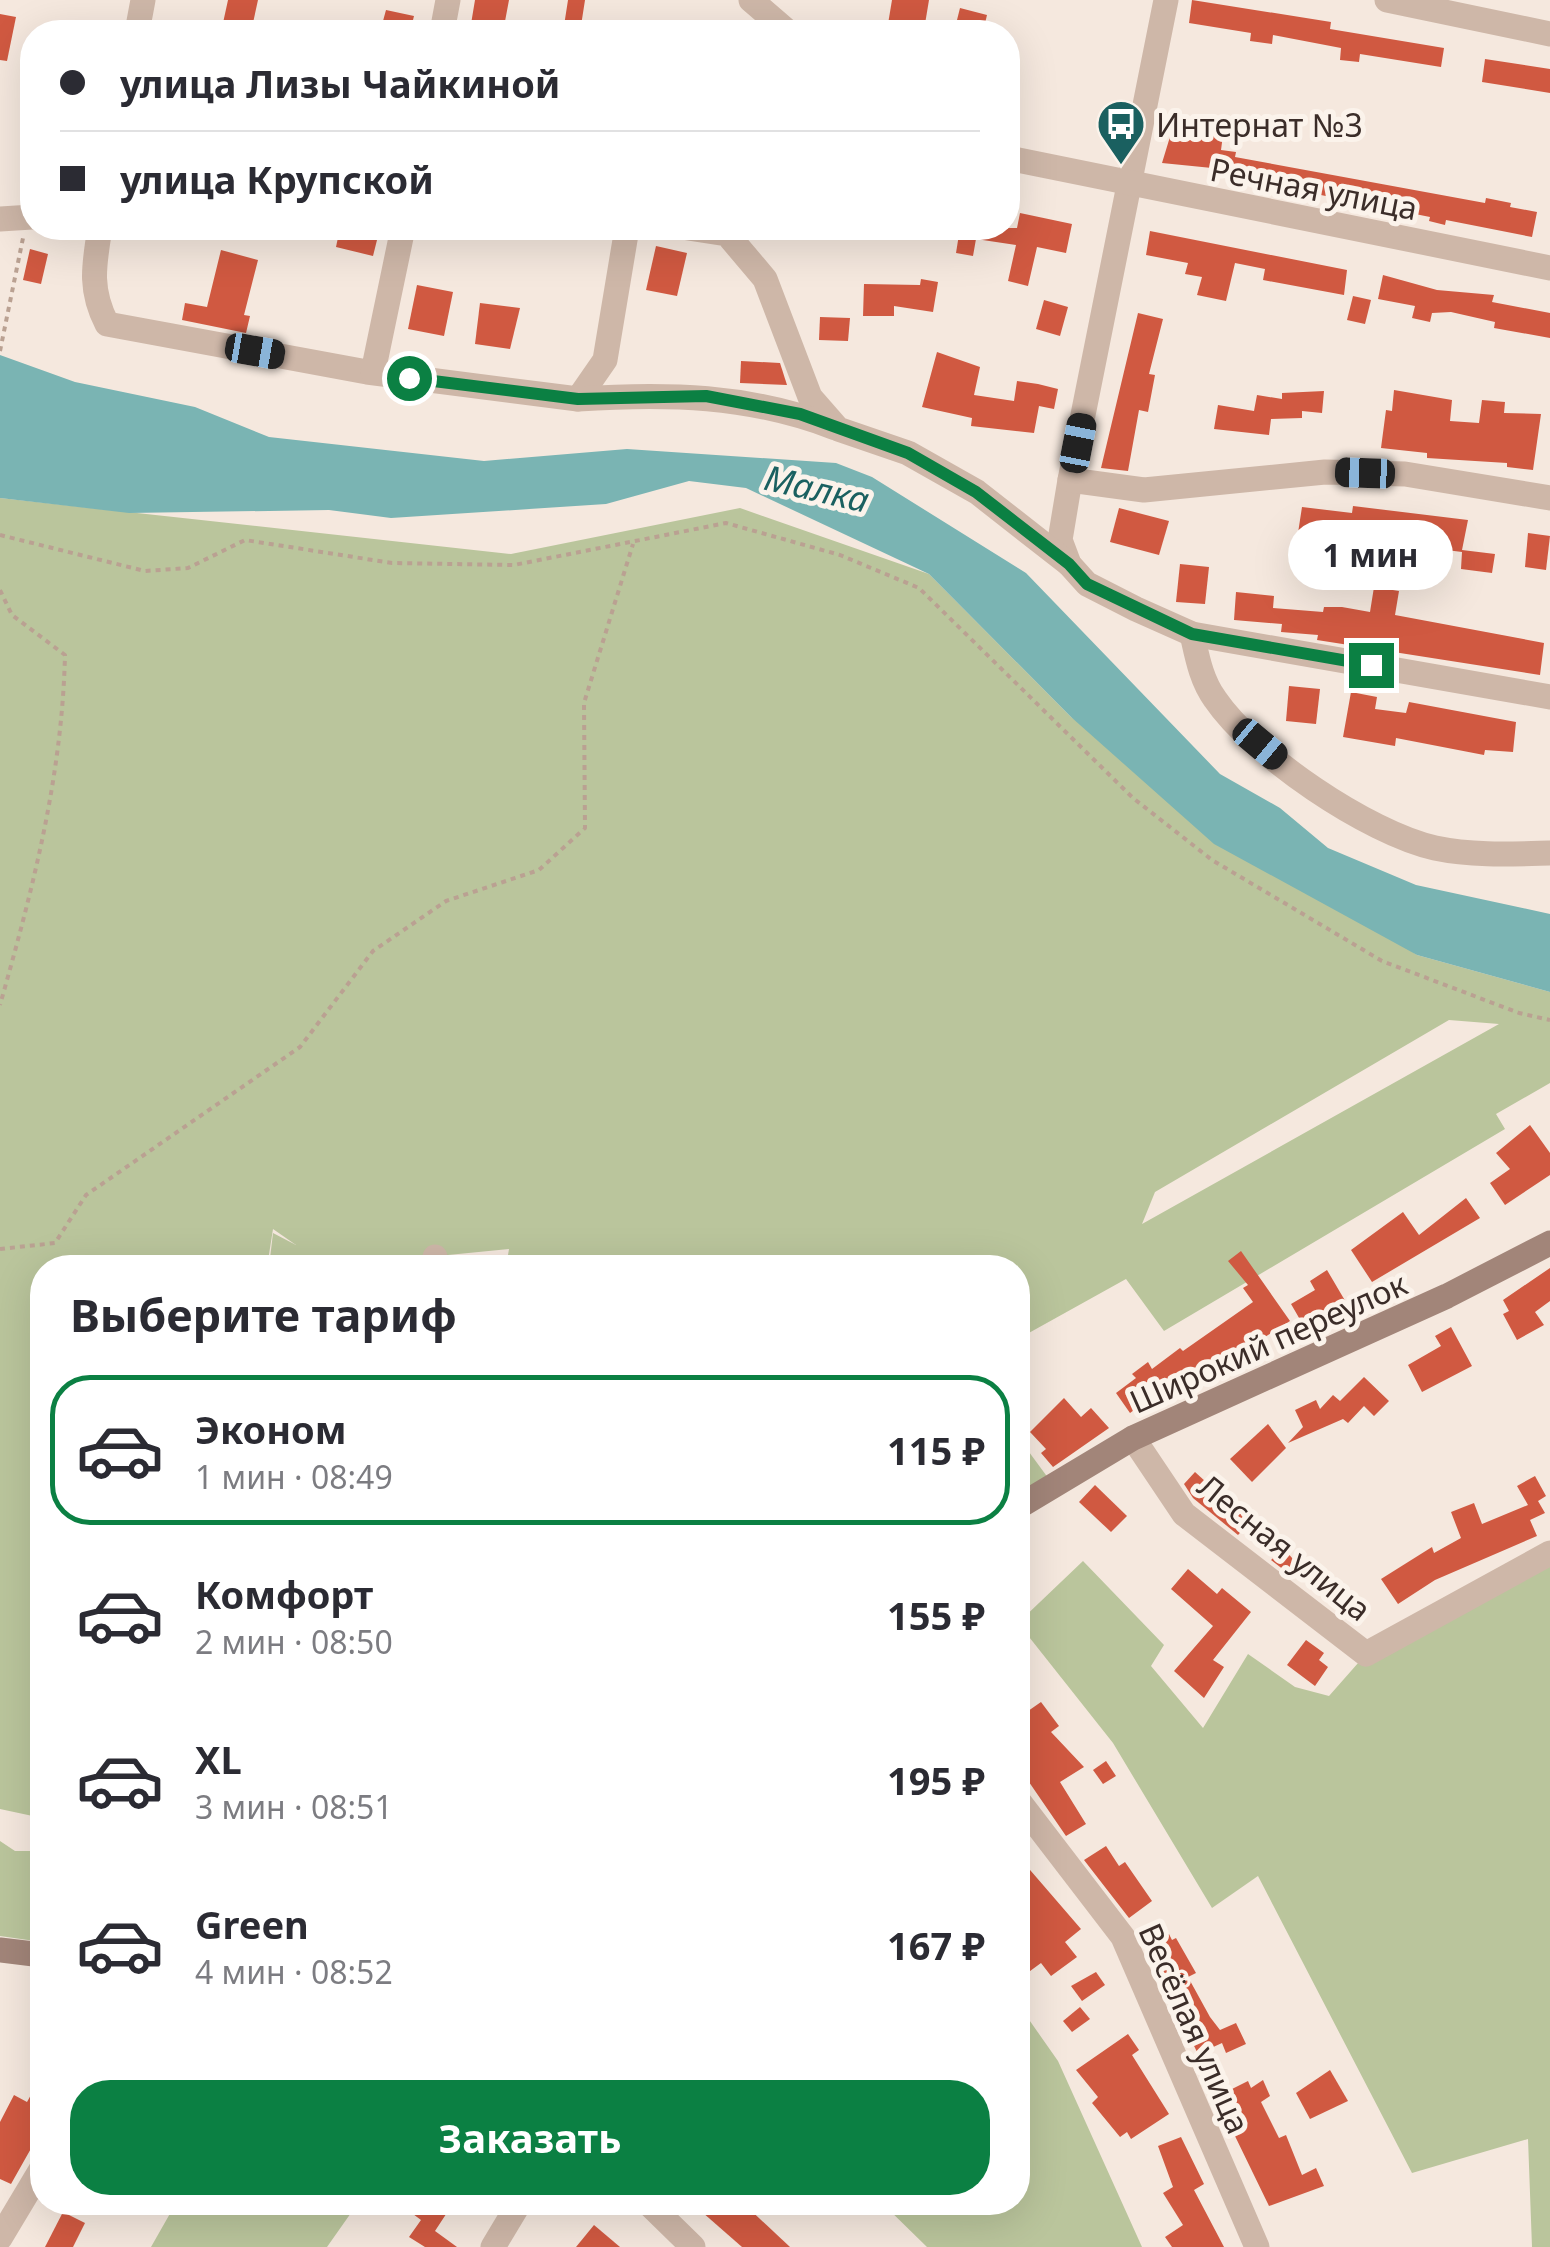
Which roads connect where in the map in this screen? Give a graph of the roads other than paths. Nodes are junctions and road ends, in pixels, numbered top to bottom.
1 (751, 0) edge
2 (1166, 0) edge
3 (1387, 0) edge
4 (774, 20) edge
5 (1550, 34) edge
6 (1020, 161) edge
7 (1131, 184) junction
8 (98, 240) edge
9 (400, 240) edge
10 (625, 240) edge
11 (732, 240) edge
12 (1550, 268) edge
13 (373, 372) junction
14 (578, 399) junction
15 (838, 429) junction
16 (1070, 480) junction
17 (1550, 498) edge
18 (1065, 552) junction
19 (1192, 634) junction
20 (1550, 696) edge
21 (1550, 853) edge
22 (1550, 1243) edge
23 (1133, 1438) junction
24 (1030, 1500) edge
25 (1550, 1553) edge
26 (1030, 1816) edge
27 (0, 1950) edge
28 (30, 1954) edge
29 (30, 2188) edge
30 (512, 2215) edge
31 (660, 2215) edge
32 (0, 2238) edge
33 (493, 2247) edge
34 (693, 2247) edge
35 (1257, 2247) edge

1 - 4 street
2 - 7 street
3 - 5 street
6 - 7 street, Речная улица
7 - 12 street, Речная улица
7 - 16 street
8 - 13 street
9 - 13 street
10 - 14 street
11 - 15 street
13 - 14 street
14 - 15 street
15 - 18 street
16 - 17 street
16 - 18 street
18 - 19 street
19 - 20 street
19 - 21 street
22 - 23 street, Широкий переулок
23 - 24 street, Широкий переулок
23 - 25 street, Лесная улица
26 - 35 street, Весёлая улица
27 - 28 street
29 - 32 street
30 - 33 street
31 - 34 street

